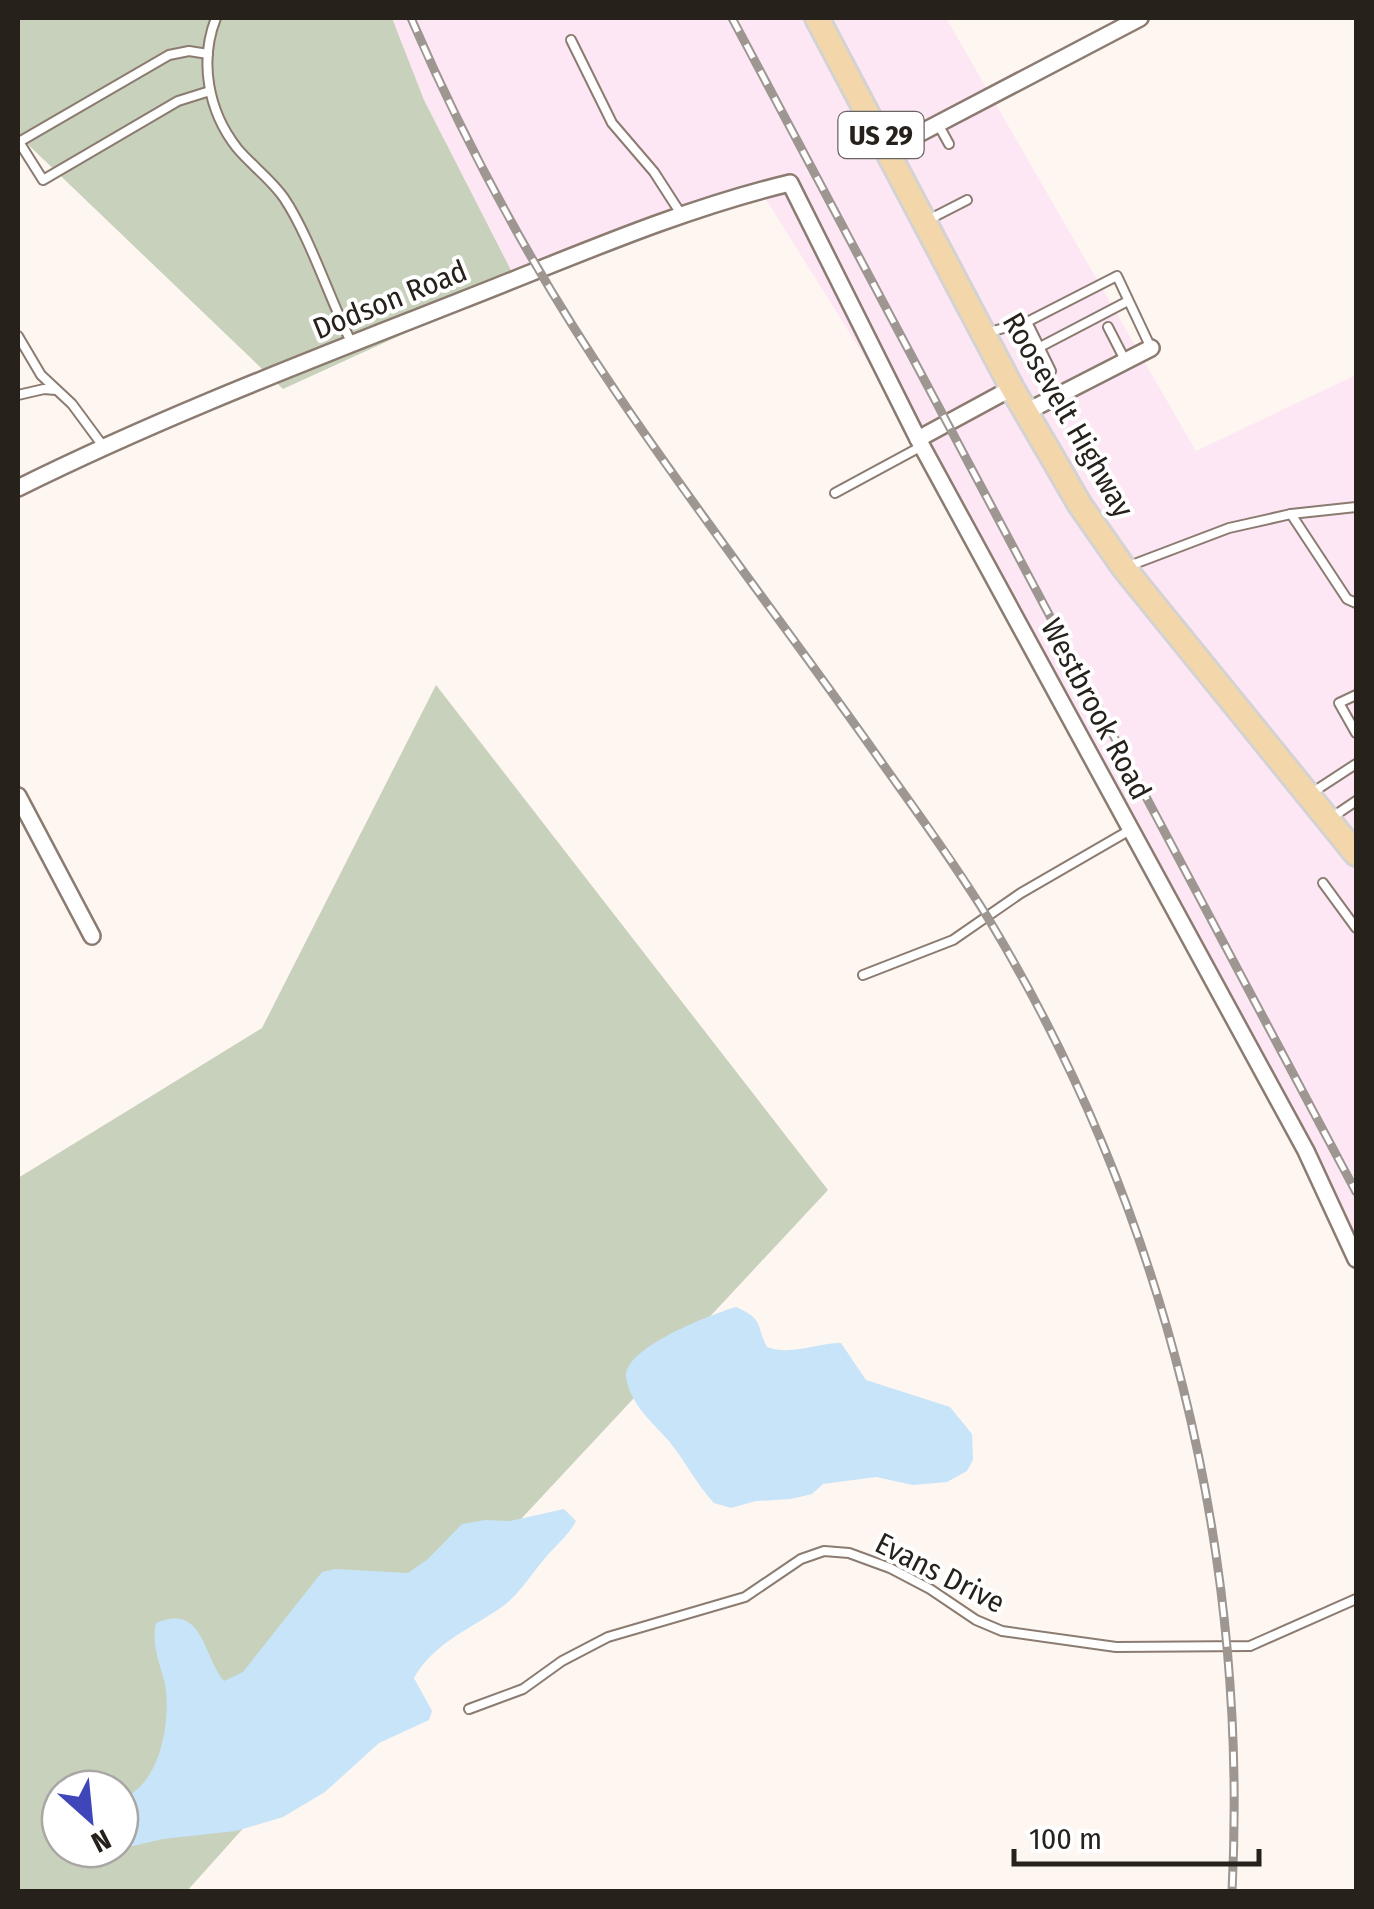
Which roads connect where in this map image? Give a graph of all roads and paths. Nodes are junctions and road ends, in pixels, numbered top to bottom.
1 (216, 18) edge
2 (818, 18) edge
3 (1140, 18) edge
4 (571, 40) dead end
5 (208, 54) junction
6 (210, 91) junction
7 (938, 124) junction
8 (949, 144) dead end
9 (888, 150) junction
10 (790, 183) joint
11 (966, 200) dead end
12 (683, 217) junction
13 (926, 222) junction
14 (1128, 301) junction
15 (1028, 322) junction
16 (1108, 327) dead end
17 (984, 333) junction
18 (18, 336) edge
19 (352, 344) junction
20 (1040, 347) junction
21 (1151, 348) joint
22 (1126, 362) junction
23 (1051, 371) dead end
24 (1012, 388) junction
25 (56, 390) junction
26 (18, 395) edge
27 (1026, 412) junction
28 (920, 442) junction
29 (103, 446) junction
30 (18, 488) edge
31 (835, 493) dead end
32 (1356, 507) edge
33 (1291, 514) junction
34 (1124, 568) junction
35 (1356, 604) edge
36 (1356, 695) edge
37 (1356, 732) edge
38 (1356, 764) edge
39 (1308, 794) junction
40 (18, 796) edge
41 (1356, 801) edge
42 (1329, 820) junction
43 (1130, 830) junction
44 (1356, 854) edge
45 (1323, 883) dead end
46 (1356, 928) edge
47 (92, 936) dead end
48 (862, 975) dead end
49 (1356, 1259) edge
50 (1356, 1599) edge
51 (469, 1709) dead end

1 - 5 lane
2 - 9 main road, Roosevelt Highway / US 29
3 - 7 street
4 - 12 lane
5 - 6 lane
5 - 6 lane
6 - 19 lane
7 - 8 lane
7 - 9 street
9 - 13 main road, Roosevelt Highway / US 29
10 - 12 street, Dodson Road
10 - 28 street, Westbrook Road
11 - 13 lane
12 - 19 street, Dodson Road
13 - 17 main road, Roosevelt Highway / US 29
14 - 15 lane
14 - 20 lane
14 - 21 lane
15 - 17 lane
15 - 20 lane
16 - 22 lane
17 - 24 main road, Roosevelt Highway / US 29
18 - 25 lane
19 - 29 street, Dodson Road
20 - 23 lane
21 - 22 street
22 - 27 street
24 - 27 main road, Roosevelt Highway / US 29
24 - 28 street
25 - 26 lane
25 - 29 lane
27 - 34 main road, Roosevelt Highway / US 29
28 - 31 lane
28 - 43 street, Westbrook Road
29 - 30 street, Dodson Road
32 - 33 lane
33 - 34 lane
33 - 35 lane
34 - 39 main road, Roosevelt Highway / US 29
36 - 37 lane
38 - 39 lane
39 - 42 main road, Roosevelt Highway / US 29
40 - 47 street
41 - 42 lane
42 - 44 main road, Roosevelt Highway / US 29
43 - 48 lane
43 - 49 street, Westbrook Road
45 - 46 lane
50 - 51 lane, Evans Drive

